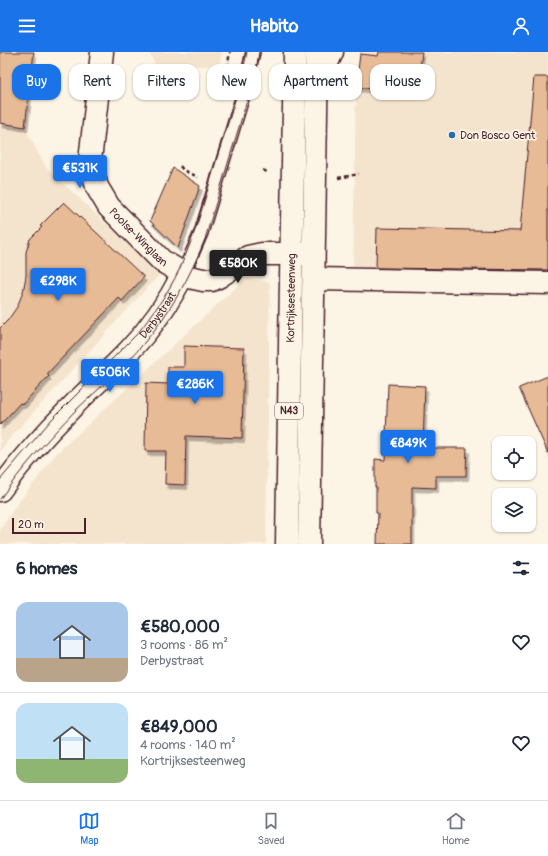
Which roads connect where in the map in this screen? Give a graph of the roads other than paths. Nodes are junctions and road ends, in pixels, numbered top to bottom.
1 (102, 52) edge
2 (253, 52) edge
3 (295, 52) edge
4 (318, 52) edge
5 (332, 52) edge
6 (318, 64) edge
7 (327, 64) edge
8 (317, 100) edge
9 (291, 254) junction
10 (315, 254) junction
11 (183, 274) junction
12 (290, 279) junction
13 (314, 279) junction
14 (548, 283) edge
15 (0, 490) edge
16 (288, 544) edge
17 (309, 544) edge

1 - 11 main road, Poolse-Winglaan
2 - 11 lane
3 - 9 main road, Kortrijksesteenweg / N43
4 - 6 main road, N43
5 - 7 main road
8 - 10 main road, N43
9 - 10 main road
9 - 11 main road
9 - 12 main road, Kortrijksesteenweg / N43
10 - 13 main road, N43
11 - 15 main road, Derbystraat
12 - 13 lane
12 - 16 main road, Kortrijksesteenweg / N43
13 - 14 main road
13 - 17 main road, N43

